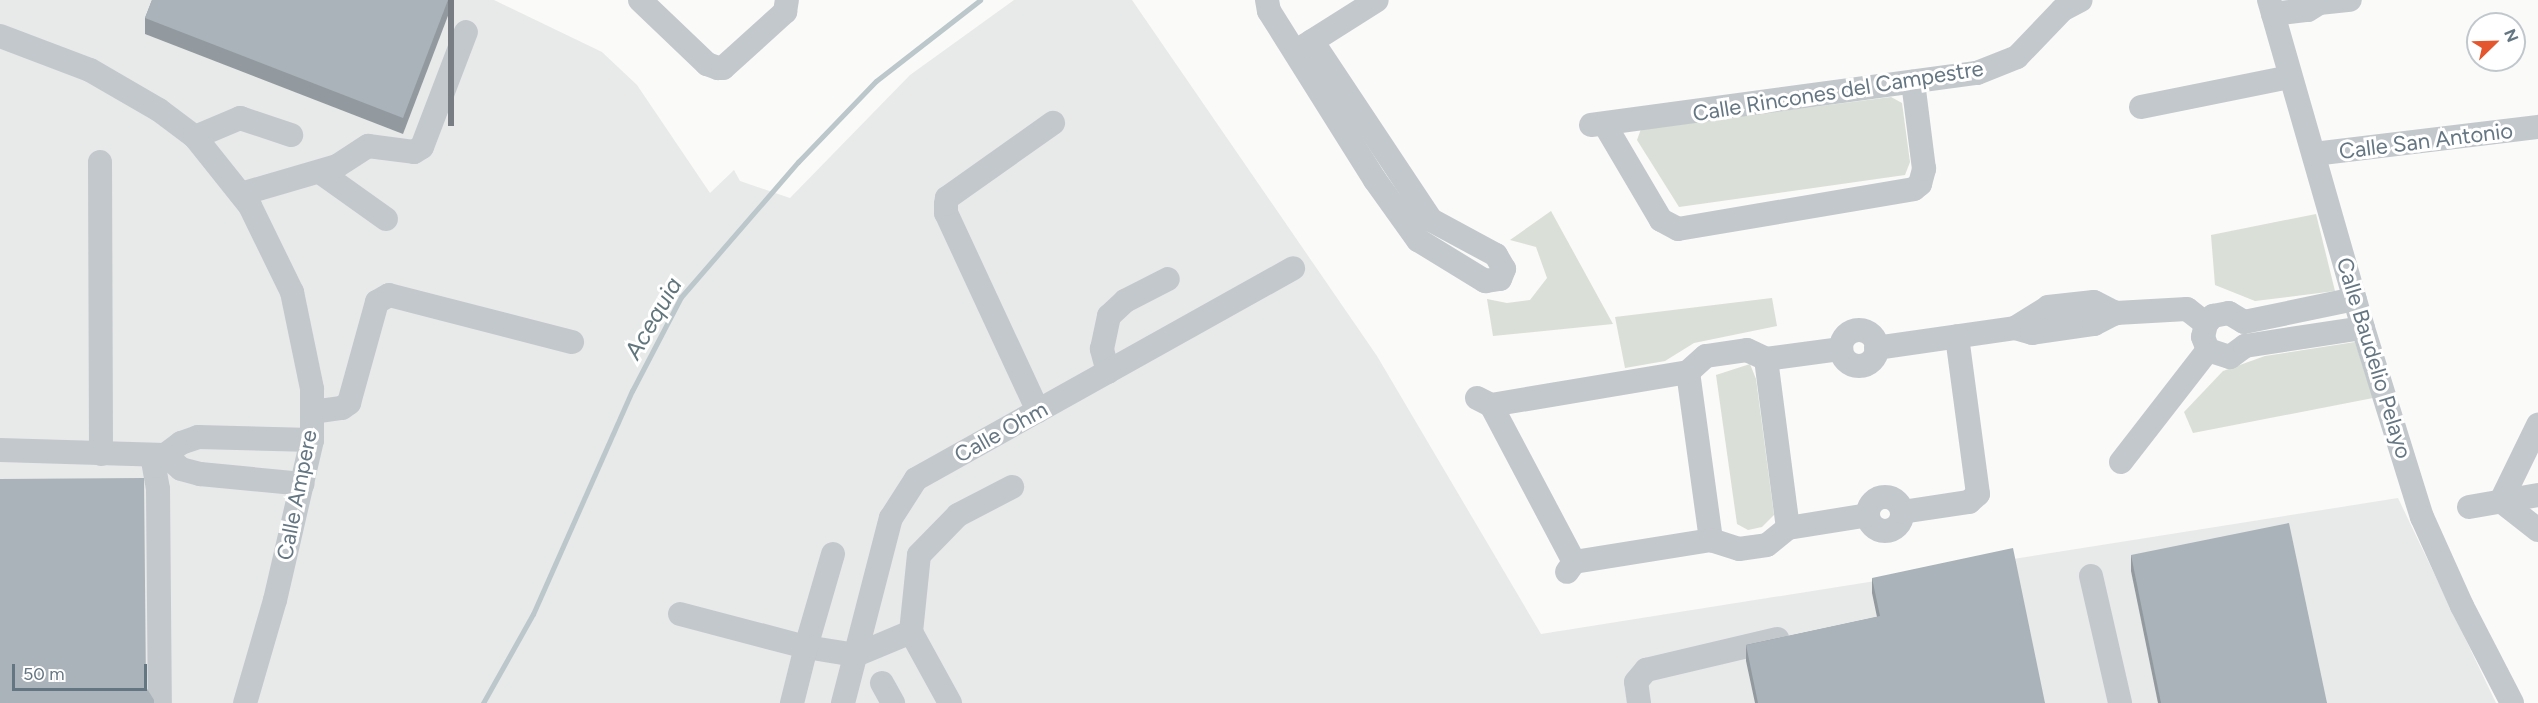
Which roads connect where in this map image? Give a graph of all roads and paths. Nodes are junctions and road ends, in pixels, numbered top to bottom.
1 (640, 0) edge
2 (787, 0) edge
3 (1268, 0) edge
4 (1377, 0) edge
5 (2350, 0) edge
6 (2317, 2) edge
7 (2068, 3) edge
8 (2271, 7) edge
9 (466, 32) dead end
10 (0, 36) edge
11 (1304, 46) junction
12 (2290, 77) junction
13 (1913, 82) junction
14 (2141, 107) dead end
15 (1053, 123) dead end
16 (2538, 127) edge
17 (291, 135) dead end
18 (195, 137) junction
19 (2314, 154) junction
20 (100, 162) dead end
21 (320, 172) junction
22 (1385, 173) junction
23 (241, 194) junction
24 (386, 219) dead end
25 (1293, 268) dead end
26 (1168, 279) dead end
27 (2355, 299) junction
28 (2244, 322) junction
29 (2206, 324) junction
30 (2363, 328) junction
31 (1957, 336) junction
32 (572, 342) dead end
33 (2246, 346) junction
34 (2208, 350) junction
35 (1766, 359) junction
36 (1108, 372) junction
37 (1688, 372) junction
38 (1038, 411) junction
39 (312, 412) junction
40 (2538, 424) edge
41 (312, 440) junction
42 (0, 450) edge
43 (101, 454) junction
44 (159, 455) junction
45 (2121, 462) dead end
46 (303, 484) junction
47 (1012, 487) dead end
48 (2538, 495) edge
49 (2501, 501) junction
50 (2469, 507) dead end
51 (1788, 528) junction
52 (2538, 530) edge
53 (1711, 540) junction
54 (833, 554) dead end
55 (2091, 576) dead end
56 (680, 614) dead end
57 (911, 632) junction
58 (1787, 637) edge
59 (806, 647) junction
60 (856, 655) junction
61 (160, 703) edge
62 (245, 703) edge
63 (792, 703) edge
64 (843, 703) edge
65 (950, 703) edge
66 (1639, 703) edge
67 (2120, 703) edge
68 (2512, 703) edge

1 - 2 street
3 - 11 street
4 - 11 street
5 - 6 street
6 - 8 street
7 - 13 street, Calle Rincones del Campestre
8 - 12 street, Calle Baudelio Pelayo
9 - 21 street
10 - 18 street, Calle Ampere
11 - 22 street
12 - 14 street
12 - 19 street, Calle Baudelio Pelayo
13 - 13 street, Calle Rincones del Campestre
15 - 38 street
16 - 19 street, Calle San Antonio
17 - 18 street
18 - 23 street, Calle Ampere
19 - 27 street, Calle Baudelio Pelayo
20 - 43 street
21 - 23 street
21 - 24 street
22 - 22 street
23 - 39 street, Calle Ampere
25 - 36 street, Calle Ohm
26 - 36 street
27 - 28 street
27 - 30 street, Calle Baudelio Pelayo
28 - 29 street
28 - 33 street
29 - 31 street
29 - 34 street
30 - 33 street
30 - 68 street, Calle Baudelio Pelayo
31 - 35 street
31 - 51 street
32 - 39 street
33 - 34 street
34 - 45 street
35 - 37 street
35 - 51 street
36 - 38 street, Calle Ohm
37 - 53 street
37 - 53 street
38 - 60 street, Calle Ohm
39 - 41 street, Calle Ampere
40 - 49 street
41 - 44 street
41 - 46 street, Calle Ampere
42 - 43 street
43 - 44 street
44 - 46 street
44 - 61 street
46 - 62 street, Calle Ampere
47 - 57 street
48 - 49 street
49 - 50 street
49 - 52 street
51 - 53 street
54 - 59 street
55 - 67 street
56 - 59 street
57 - 60 street
57 - 65 street
58 - 66 street
59 - 60 street
59 - 63 street
60 - 64 street, Calle Ohm

